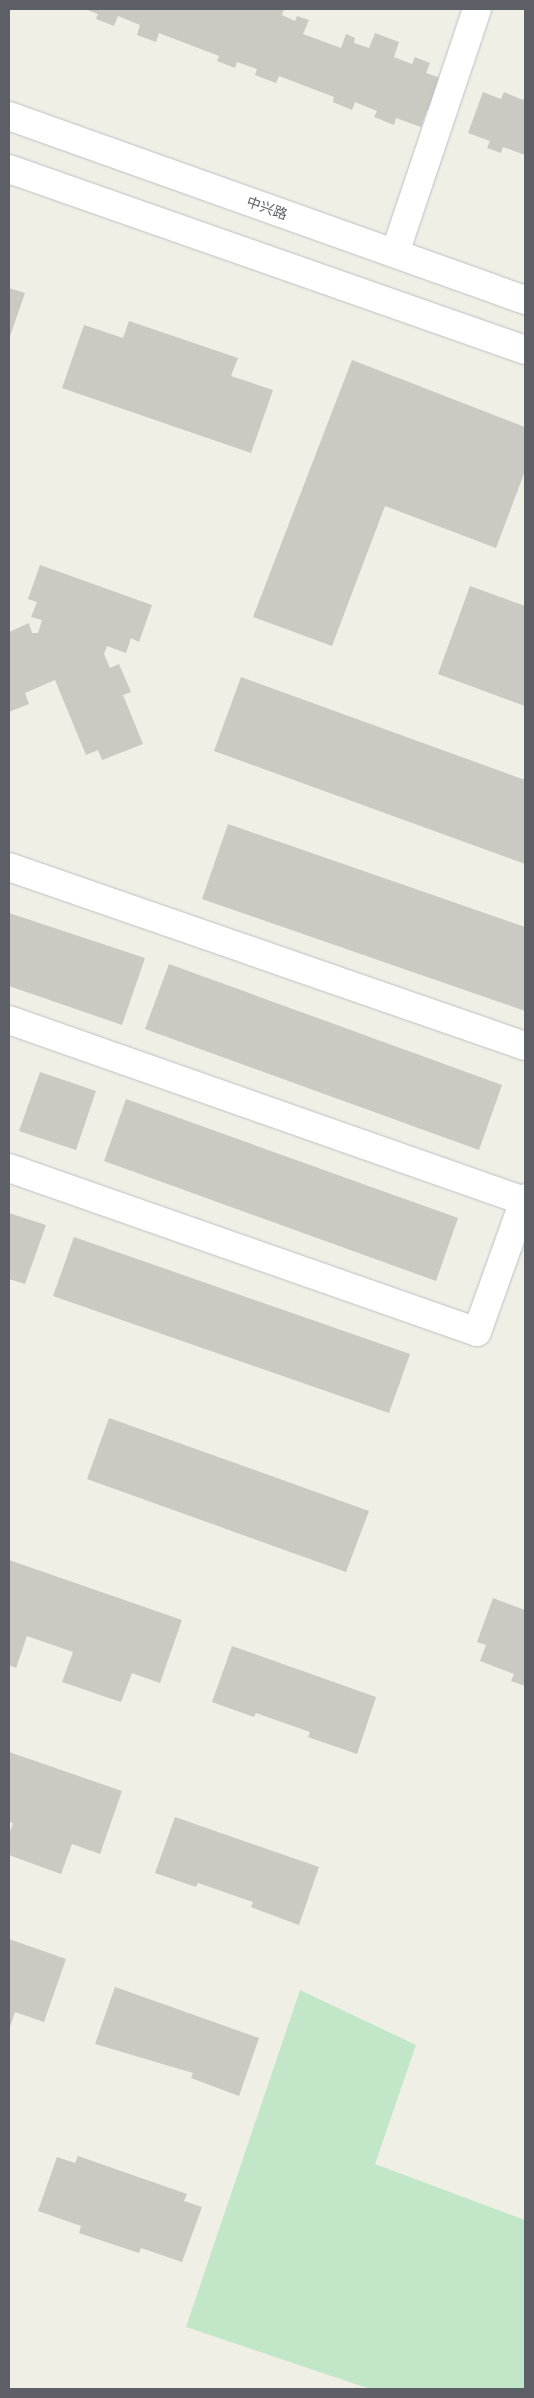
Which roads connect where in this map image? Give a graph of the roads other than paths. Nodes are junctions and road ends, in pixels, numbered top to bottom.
1 (477, 9) edge
2 (9, 116) edge
3 (9, 169) edge
4 (394, 253) junction
5 (525, 300) edge
6 (525, 350) edge
7 (9, 867) edge
8 (9, 1020) edge
9 (525, 1046) edge
10 (9, 1168) edge
11 (525, 1199) edge

1 - 4 street
2 - 4 street, 中兴路
3 - 6 street
4 - 5 street, 中兴路
7 - 9 street
8 - 11 street
10 - 11 street

